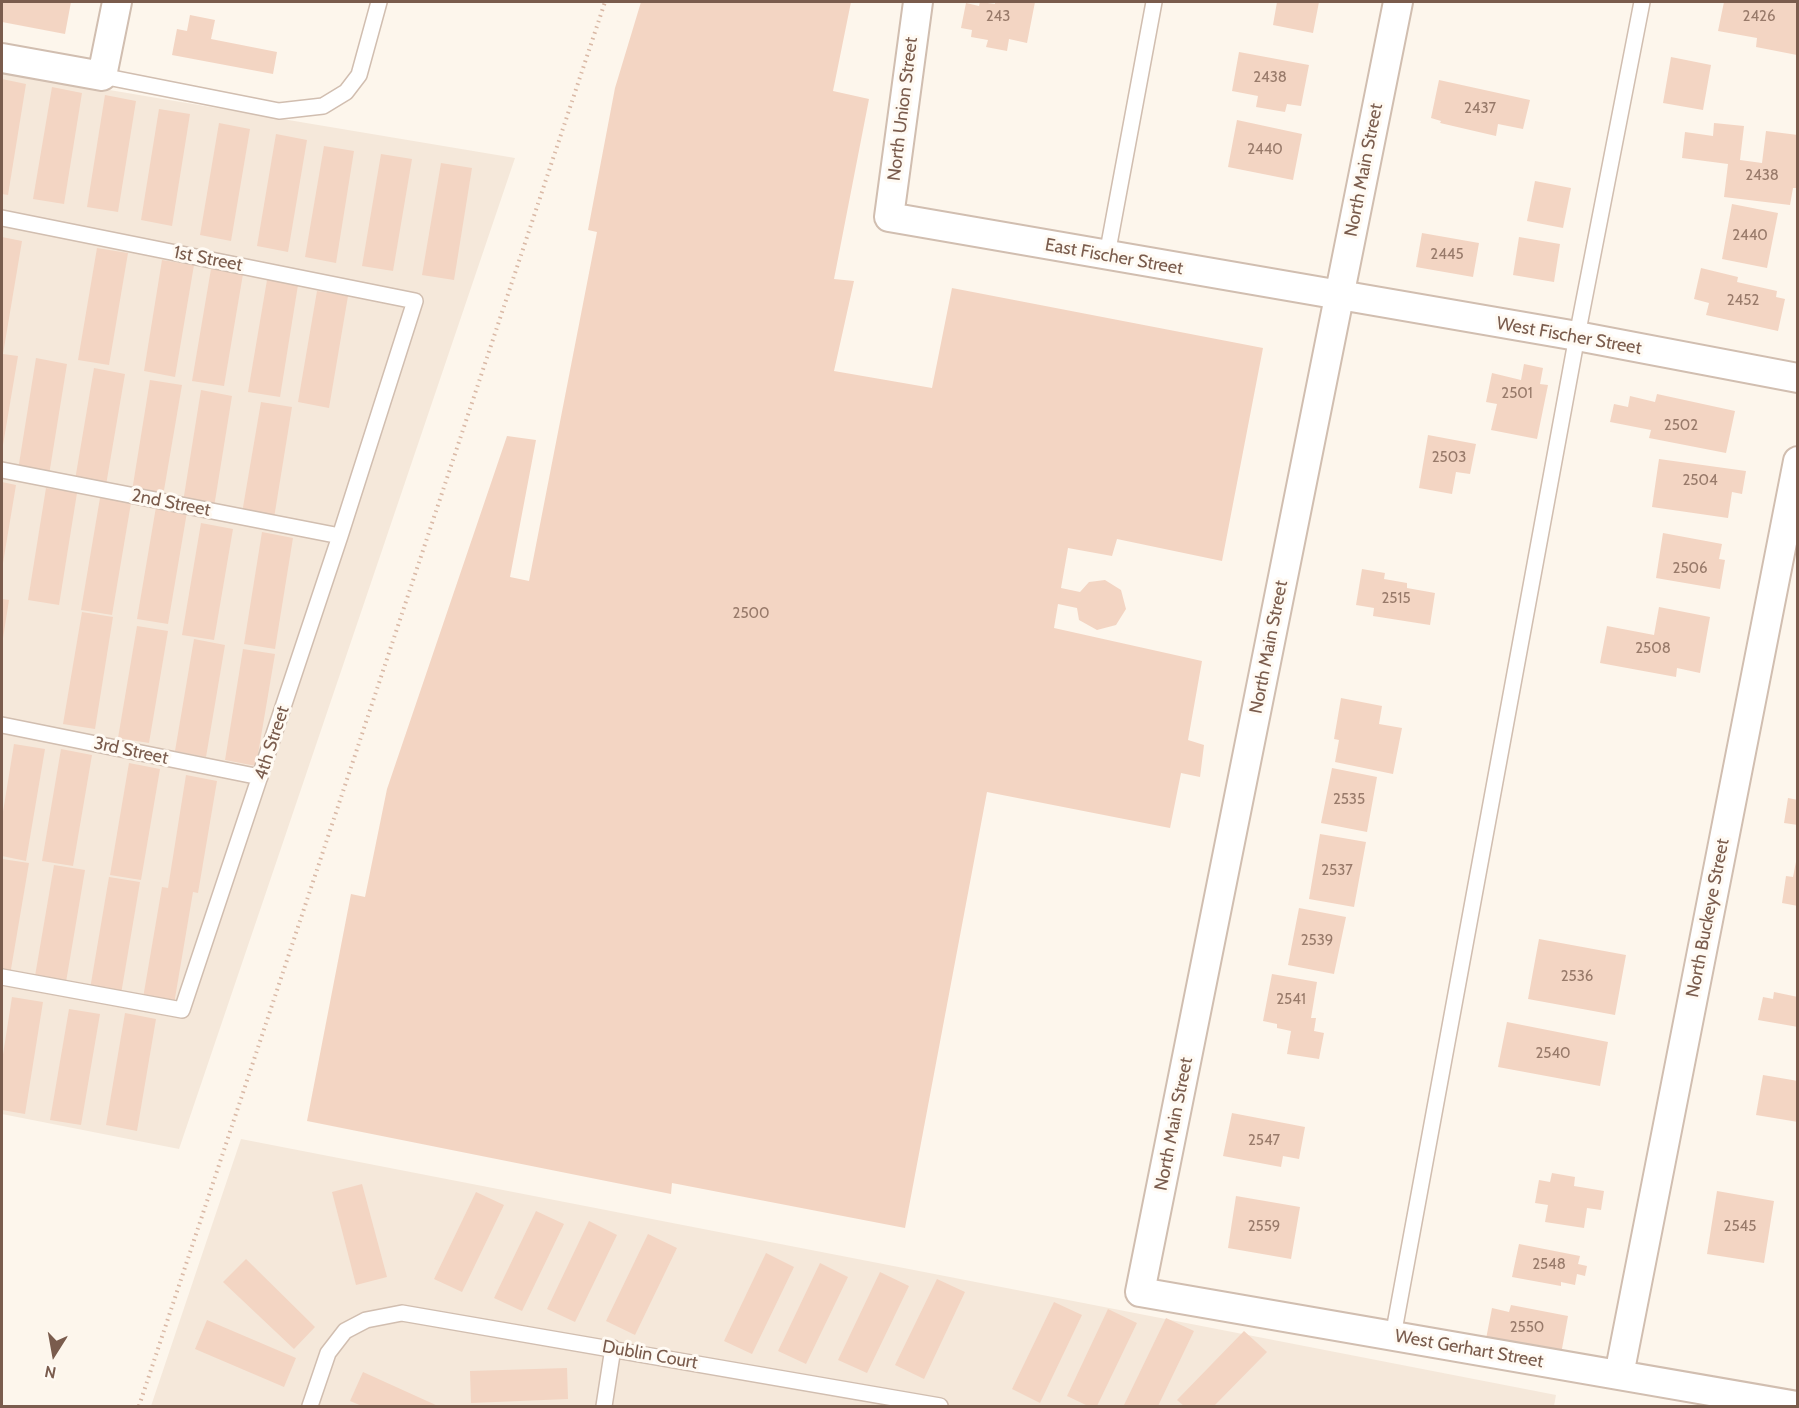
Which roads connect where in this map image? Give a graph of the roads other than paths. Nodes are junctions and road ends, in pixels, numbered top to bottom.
1 (117, 2) edge
2 (379, 2) edge
3 (918, 2) edge
4 (1154, 2) edge
5 (1398, 2) edge
6 (1642, 2) edge
7 (2, 58) edge
8 (102, 76) junction
9 (889, 217) joint
10 (2, 218) edge
11 (1107, 255) junction
12 (1339, 296) junction
13 (415, 301) joint
14 (1577, 336) junction
15 (1797, 378) edge
16 (1797, 461) edge
17 (2, 470) edge
18 (340, 536) junction
19 (2, 725) edge
20 (260, 777) junction
21 (2, 977) edge
22 (1140, 1292) joint
23 (1393, 1336) junction
24 (613, 1348) junction
25 (1619, 1375) junction
26 (907, 1404) edge
27 (310, 1407) edge
28 (604, 1407) edge
29 (940, 1407) edge
30 (1797, 1407) edge

1 - 8 street
2 - 8 lane
3 - 9 street, North Union Street
4 - 11 lane
5 - 12 street, North Main Street
6 - 14 lane
7 - 8 street
9 - 11 street, East Fischer Street
10 - 13 lane, 1st Street
11 - 12 street, East Fischer Street
12 - 14 street, West Fischer Street
12 - 22 street, North Main Street
13 - 18 lane, 4th Street
14 - 15 street, West Fischer Street
14 - 23 lane
16 - 25 street, North Buckeye Street
17 - 18 lane, 2nd Street
18 - 20 lane, 4th Street
19 - 20 lane, 3rd Street
20 - 21 lane, 4th Street
22 - 23 street, West Gerhart Street
23 - 25 street, West Gerhart Street
24 - 26 lane, Dublin Court
24 - 27 lane, Dublin Court
24 - 28 lane
25 - 30 street, West Gerhart Street
26 - 29 lane, Dublin Court

